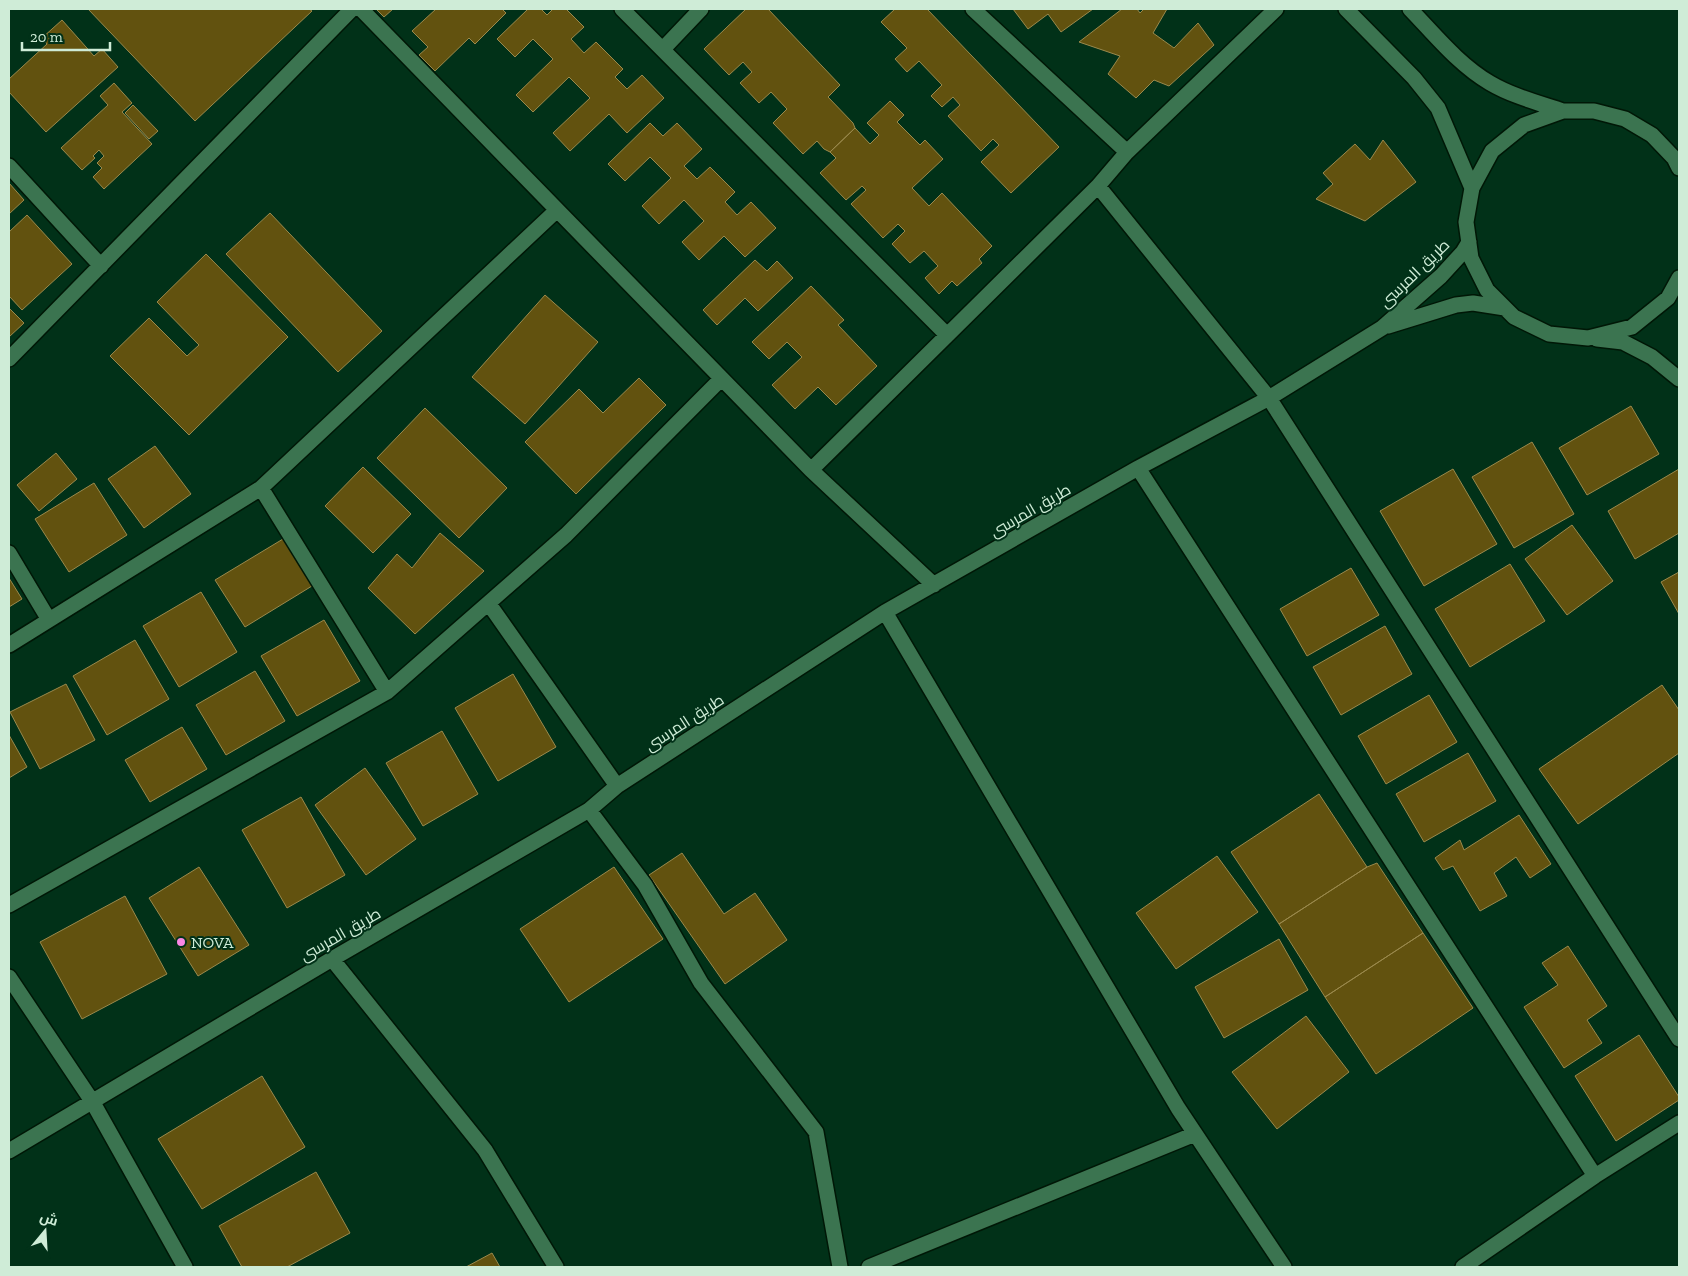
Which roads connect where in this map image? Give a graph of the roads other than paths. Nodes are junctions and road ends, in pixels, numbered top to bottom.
1 (352, 9) edge
2 (361, 9) edge
3 (622, 9) edge
4 (702, 9) edge
5 (973, 9) edge
6 (1276, 9) edge
7 (1346, 9) edge
8 (1410, 9) edge
9 (662, 49) junction
10 (1563, 111) junction
11 (1127, 152) junction
12 (1678, 162) edge
13 (9, 166) edge
14 (1098, 186) junction
15 (1472, 188) junction
16 (557, 210) junction
17 (1469, 242) junction
18 (100, 266) junction
19 (1679, 278) edge
20 (1505, 308) junction
21 (1382, 328) junction
22 (947, 335) junction
23 (1588, 338) junction
24 (9, 359) edge
25 (721, 379) junction
26 (1679, 379) edge
27 (1269, 398) junction
28 (1138, 468) junction
29 (810, 470) junction
30 (261, 488) junction
31 (9, 553) edge
32 (934, 585) junction
33 (489, 604) junction
34 (885, 612) junction
35 (49, 620) junction
36 (9, 645) edge
37 (387, 692) junction
38 (618, 786) junction
39 (589, 810) junction
40 (9, 905) edge
41 (332, 959) junction
42 (9, 977) edge
43 (1679, 1040) edge
44 (92, 1101) junction
45 (1679, 1123) edge
46 (1195, 1134) junction
47 (9, 1151) edge
48 (1595, 1176) junction
49 (185, 1267) edge
50 (556, 1267) edge
51 (840, 1267) edge
52 (869, 1267) edge
53 (1284, 1267) edge
54 (1463, 1267) edge

1 - 18 street
2 - 16 street
3 - 9 street
4 - 9 street
5 - 11 street
6 - 11 street
7 - 15 street
8 - 10 street
9 - 22 street
10 - 12 street
10 - 15 street
11 - 14 street
13 - 18 street
14 - 22 street
14 - 27 street
15 - 17 street
16 - 25 street
16 - 30 street
17 - 20 street
17 - 21 street, طريق المرسى
18 - 24 street
19 - 23 street
20 - 21 street, طريق المرسى
20 - 23 street
21 - 27 street, طريق المرسى
22 - 29 street
23 - 26 street
25 - 29 street
25 - 33 street
27 - 28 street, طريق المرسى
27 - 43 street
28 - 32 street, طريق المرسى
28 - 48 street
29 - 32 street
30 - 35 street
30 - 37 street
31 - 35 street
32 - 34 street, طريق المرسى
33 - 37 street
33 - 38 street
34 - 38 street, طريق المرسى
34 - 46 street
35 - 36 street
37 - 40 street
38 - 39 street, طريق المرسى
39 - 41 street, طريق المرسى
39 - 51 street
41 - 44 street, طريق المرسى
41 - 50 street
42 - 44 street
44 - 47 street, طريق المرسى
44 - 49 street
45 - 48 street
46 - 52 street
46 - 53 street
48 - 54 street

